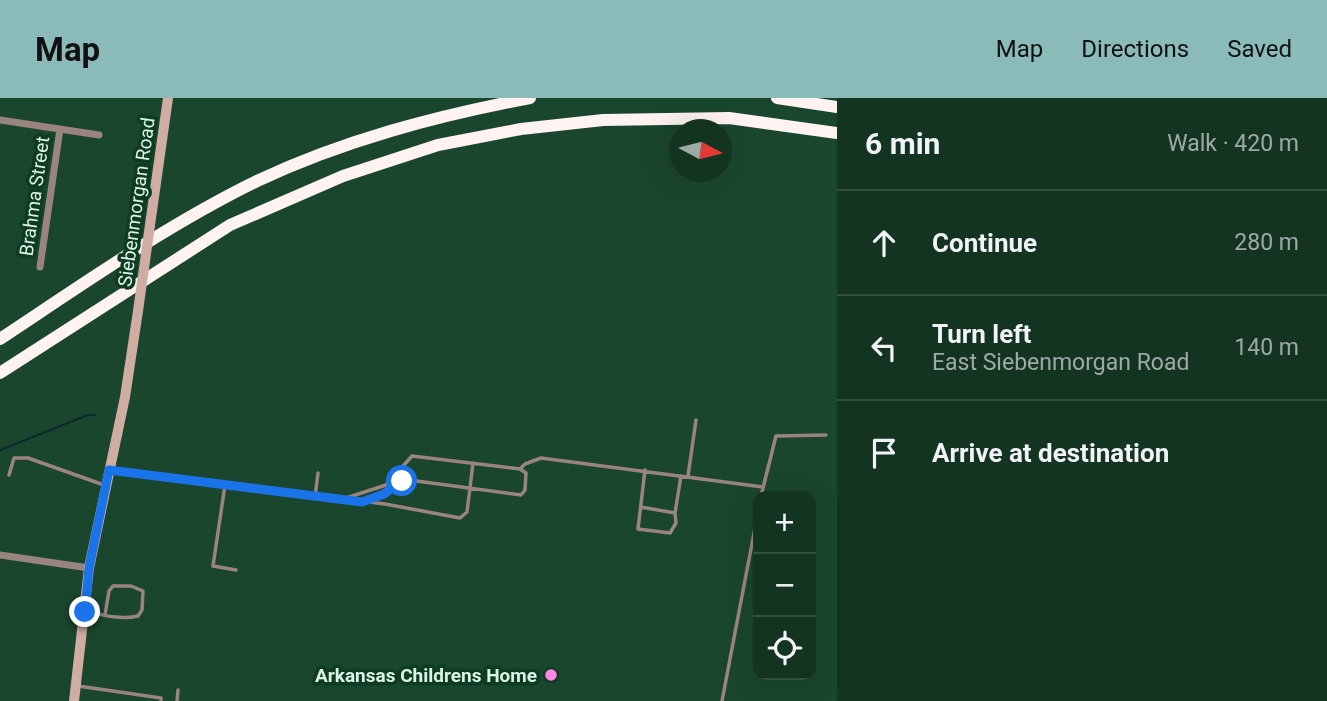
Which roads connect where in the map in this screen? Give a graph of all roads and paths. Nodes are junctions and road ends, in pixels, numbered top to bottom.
1 (167, 98) edge
2 (530, 98) edge
3 (777, 98) edge
4 (837, 107) edge
5 (0, 120) edge
6 (60, 129) junction
7 (837, 133) edge
8 (99, 135) dead end
9 (40, 267) dead end
10 (0, 339) edge
11 (0, 373) edge
12 (696, 420) dead end
13 (826, 435) dead end
14 (404, 463) junction
15 (473, 463) junction
16 (520, 469) junction
17 (109, 470) junction
18 (645, 470) junction
19 (318, 473) dead end
20 (9, 475) dead end
21 (681, 476) junction
22 (688, 476) junction
23 (402, 481) junction
24 (225, 485) junction
25 (106, 486) junction
26 (763, 487) junction
27 (470, 488) junction
28 (762, 491) edge
29 (315, 497) junction
30 (337, 500) junction
31 (362, 502) junction
32 (641, 507) junction
33 (675, 513) junction
34 (753, 538) edge
35 (0, 555) edge
36 (89, 568) junction
37 (236, 570) dead end
38 (85, 612) junction
39 (105, 615) junction
40 (76, 686) junction
41 (178, 690) dead end
42 (74, 701) edge
43 (160, 701) edge
44 (177, 701) edge
45 (722, 701) edge

1 - 17 street, Siebenmorgan Road, bridge
2 - 10 highway
3 - 4 highway
5 - 6 street
6 - 8 street
6 - 9 street, Brahma Street
7 - 11 highway
12 - 22 lane
13 - 26 lane
14 - 15 lane
14 - 23 lane
14 - 30 lane
15 - 16 lane
15 - 27 lane
16 - 18 lane
16 - 27 lane
17 - 24 lane
17 - 25 street, Siebenmorgan Road
18 - 21 lane
18 - 32 lane
19 - 29 lane
20 - 25 lane
21 - 22 lane
21 - 33 lane
22 - 26 lane
23 - 27 lane
23 - 31 lane
24 - 29 lane
24 - 37 lane
25 - 36 street, Siebenmorgan Road
26 - 28 lane
27 - 31 lane
29 - 30 lane
30 - 31 lane
32 - 33 lane
32 - 33 lane
34 - 45 lane
35 - 36 street
36 - 38 street, Siebenmorgan Road
38 - 39 lane
38 - 40 street, Siebenmorgan Road
39 - 39 lane
40 - 42 street, Siebenmorgan Road
40 - 43 lane
41 - 44 lane

